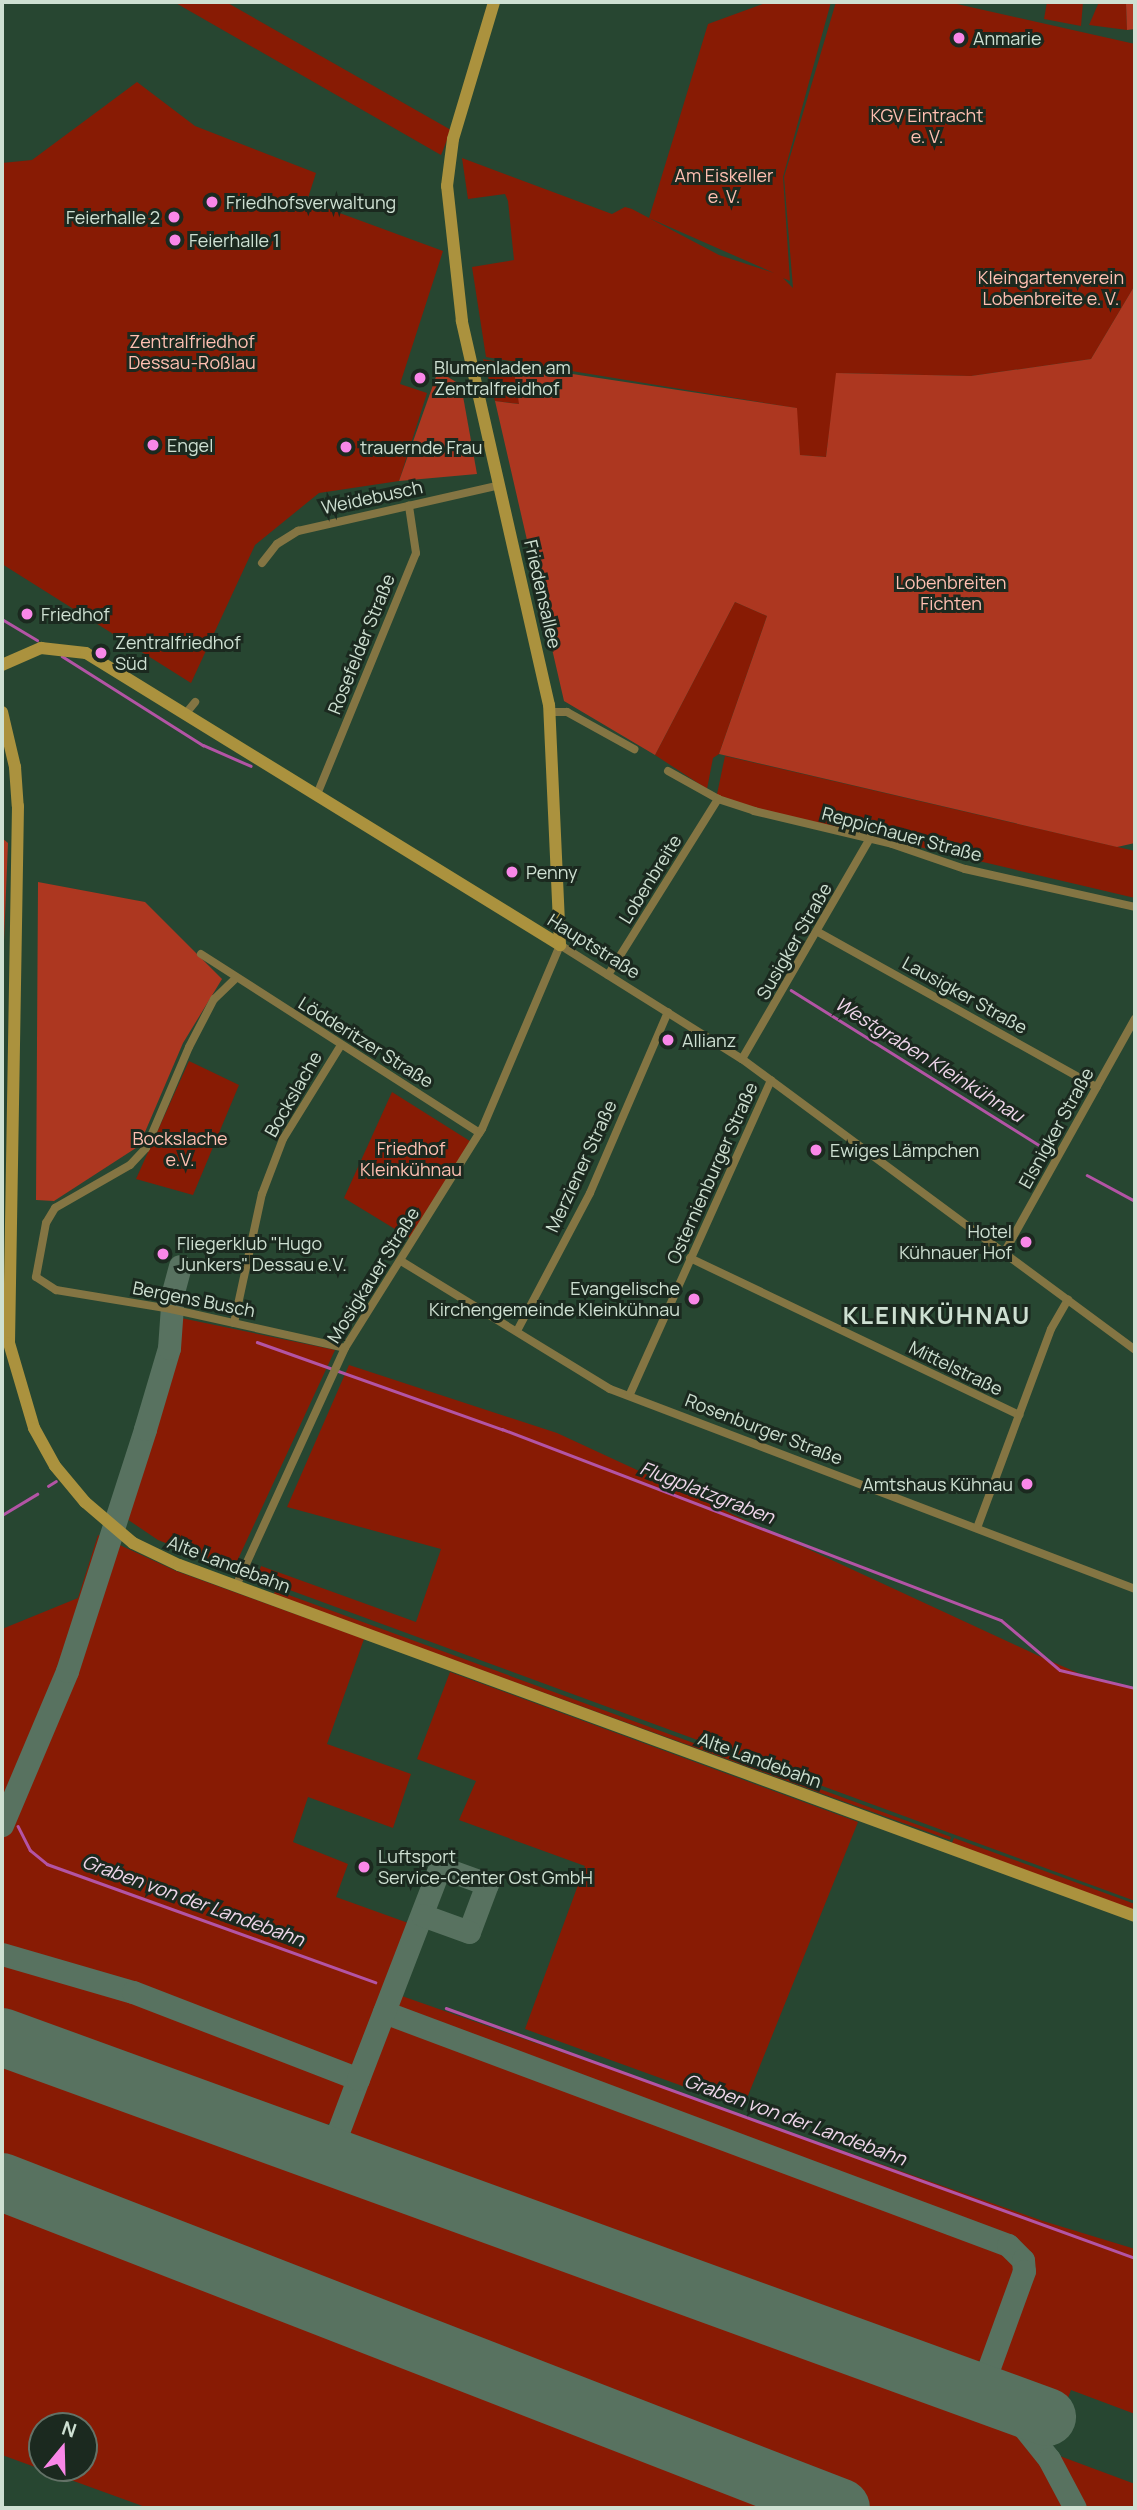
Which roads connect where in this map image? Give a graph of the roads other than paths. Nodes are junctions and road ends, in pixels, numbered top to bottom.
1 (495, 2) edge
2 (500, 485) junction
3 (409, 506) junction
4 (262, 563) dead end
5 (2, 665) edge
6 (2, 712) edge
7 (550, 712) junction
8 (634, 748) dead end
9 (668, 771) dead end
10 (318, 792) junction
11 (719, 799) junction
12 (870, 838) junction
13 (1135, 907) edge
14 (818, 932) junction
15 (560, 945) junction
16 (201, 954) dead end
17 (608, 975) junction
18 (236, 978) junction
19 (668, 1012) junction
20 (1135, 1019) edge
21 (341, 1045) junction
22 (742, 1059) junction
23 (771, 1080) junction
24 (1097, 1087) junction
25 (480, 1133) junction
26 (1004, 1253) junction
27 (690, 1258) junction
28 (401, 1261) junction
29 (5, 1283) edge
30 (1068, 1300) junction
31 (234, 1323) junction
32 (517, 1331) junction
33 (345, 1348) junction
34 (1135, 1350) edge
35 (630, 1394) junction
36 (1019, 1415) junction
37 (977, 1528) junction
38 (236, 1586) junction
39 (1135, 1589) edge
40 (1135, 1916) edge

1 - 2 main road, Friedensallee
2 - 3 street, Weidebusch
2 - 7 main road, Friedensallee
3 - 4 street, Weidebusch
3 - 10 street, Rosefelder Straße
5 - 10 main road, Hauptstraße
6 - 29 main road, Alte Landebahn
7 - 8 street
7 - 15 main road, Friedensallee
9 - 11 street, Reppichauer Straße
10 - 15 main road, Hauptstraße
11 - 12 street, Reppichauer Straße
11 - 17 street, Lobenbreite
12 - 13 street, Reppichauer Straße
12 - 14 street, Susigker Straße
14 - 22 street, Susigker Straße
14 - 24 street, Lausigker Straße
15 - 17 street, Hauptstraße
15 - 25 street, Mosigkauer Straße
16 - 18 street, Lödderitzer Straße
17 - 19 street, Hauptstraße
18 - 21 street, Lödderitzer Straße
18 - 31 street, Bergens Busch
19 - 22 street, Hauptstraße
19 - 32 street, Merziener Straße
20 - 24 street, Elsnigker Straße
21 - 25 street, Lödderitzer Straße
21 - 31 street, Bockslache
22 - 23 street, Hauptstraße
23 - 26 street, Hauptstraße
23 - 27 street, Osternienburger Straße
24 - 26 street, Elsnigker Straße
25 - 28 street, Mosigkauer Straße
26 - 30 street, Hauptstraße
27 - 35 street, Osternienburger Straße
27 - 36 street, Mittelstraße
28 - 32 street, Rosenburger Straße
28 - 33 street, Mosigkauer Straße
29 - 38 main road, Alte Landebahn
30 - 34 street, Hauptstraße
30 - 36 street
31 - 33 street, Bergens Busch
32 - 35 street, Rosenburger Straße
33 - 38 street, Mosigkauer Straße
35 - 37 street, Rosenburger Straße
36 - 37 street
37 - 39 street, Rosenburger Straße
38 - 40 main road, Alte Landebahn

